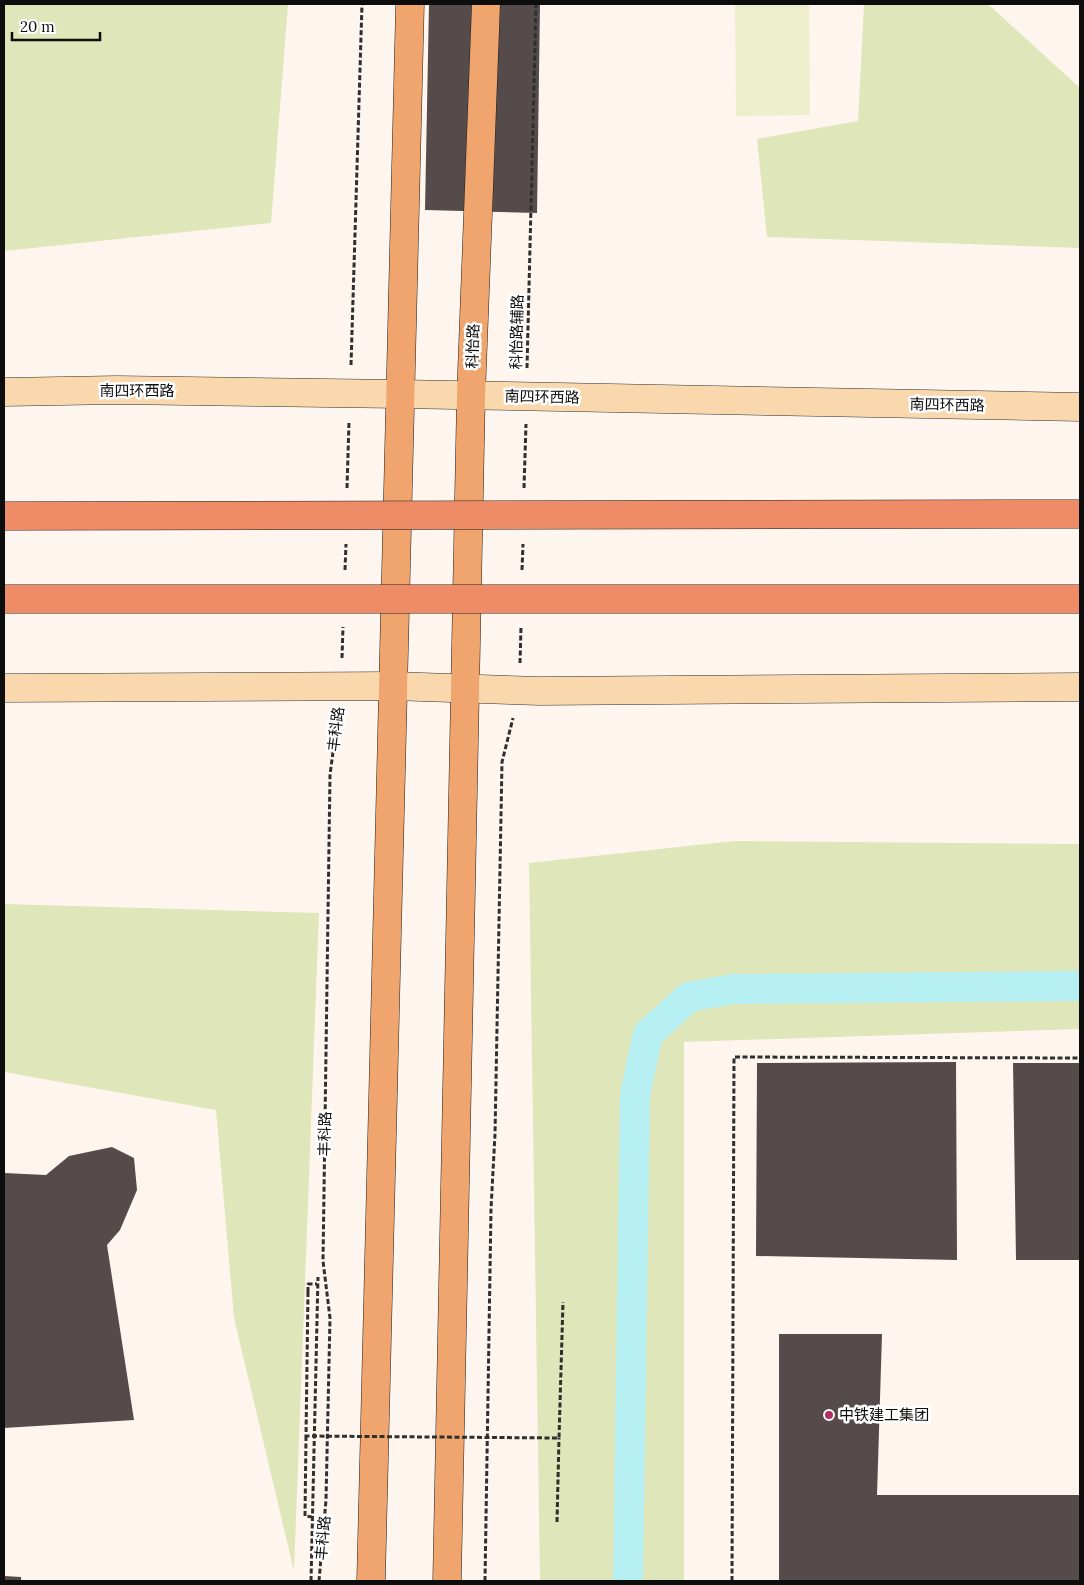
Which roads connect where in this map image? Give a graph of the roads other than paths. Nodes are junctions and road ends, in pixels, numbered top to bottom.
1 (410, 4) edge
2 (486, 4) edge
3 (4, 392) edge
4 (399, 394) junction
5 (471, 396) junction
6 (1080, 407) edge
7 (1080, 514) edge
8 (4, 516) edge
9 (4, 599) edge
10 (1080, 600) edge
11 (392, 686) junction
12 (1080, 687) edge
13 (4, 688) edge
14 (465, 688) junction
15 (371, 1581) edge
16 (447, 1581) edge

1 - 4 main road
2 - 5 main road, 科怡路
3 - 4 main road, 南四环西路
4 - 5 main road, 南四环西路
4 - 11 main road
5 - 6 main road, 南四环西路
5 - 14 main road, 科怡路
7 - 8 highway, bridge
9 - 10 highway, bridge
11 - 13 main road
11 - 14 main road
11 - 15 main road
12 - 14 main road
14 - 16 main road

